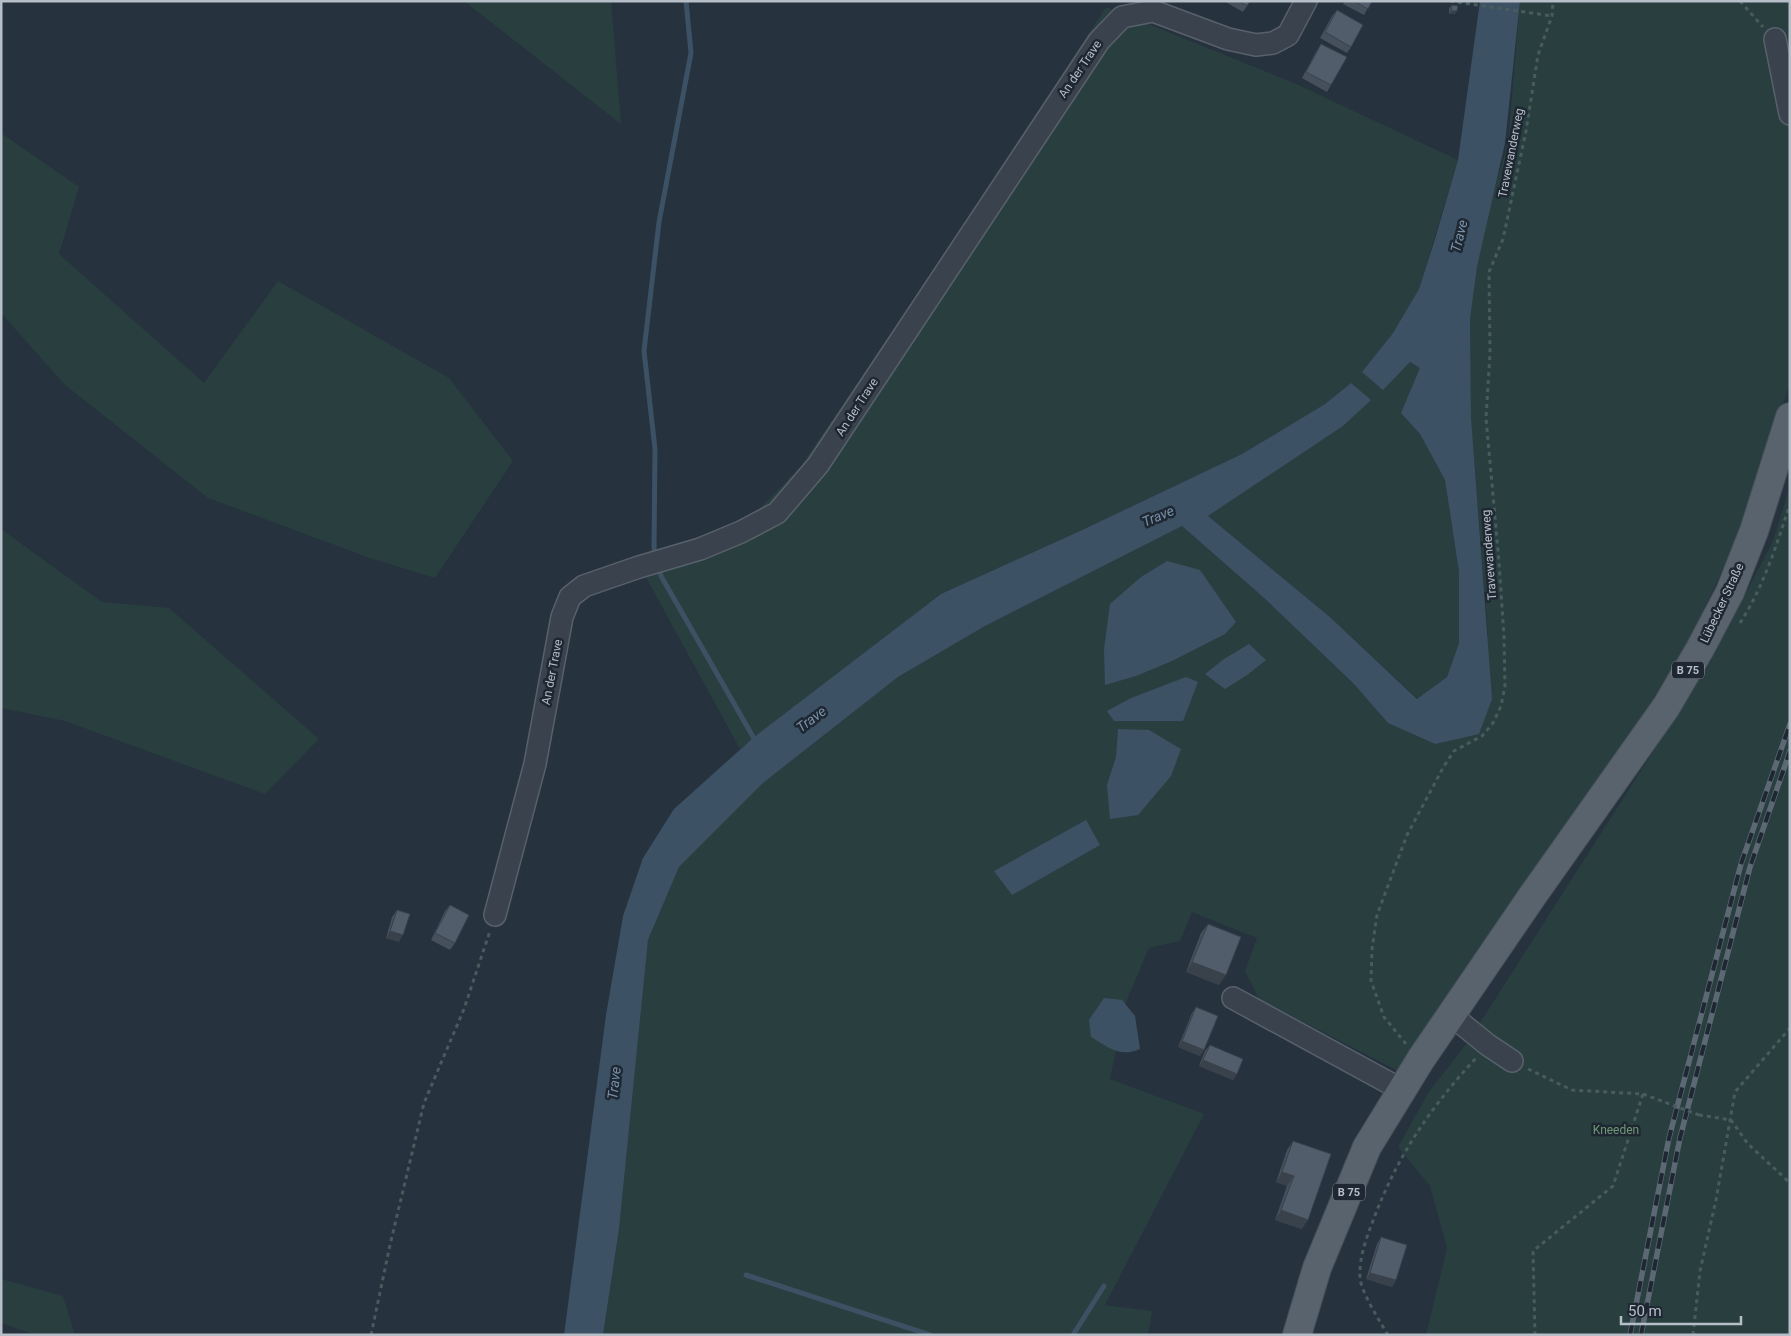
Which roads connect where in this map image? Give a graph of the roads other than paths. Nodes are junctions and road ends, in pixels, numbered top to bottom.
1 (1306, 1) edge
2 (1775, 39) road end
3 (1790, 114) edge
4 (1790, 416) edge
5 (495, 915) road end
6 (1233, 998) dead end
7 (1451, 1015) junction
8 (1512, 1061) road end
9 (1402, 1090) junction
10 (1297, 1335) edge

1 - 5 street, An der Trave
2 - 3 street
4 - 7 main road, Lübecker Straße / B 75
6 - 9 street
7 - 8 street
7 - 9 main road, B 75
9 - 10 main road, B 75

